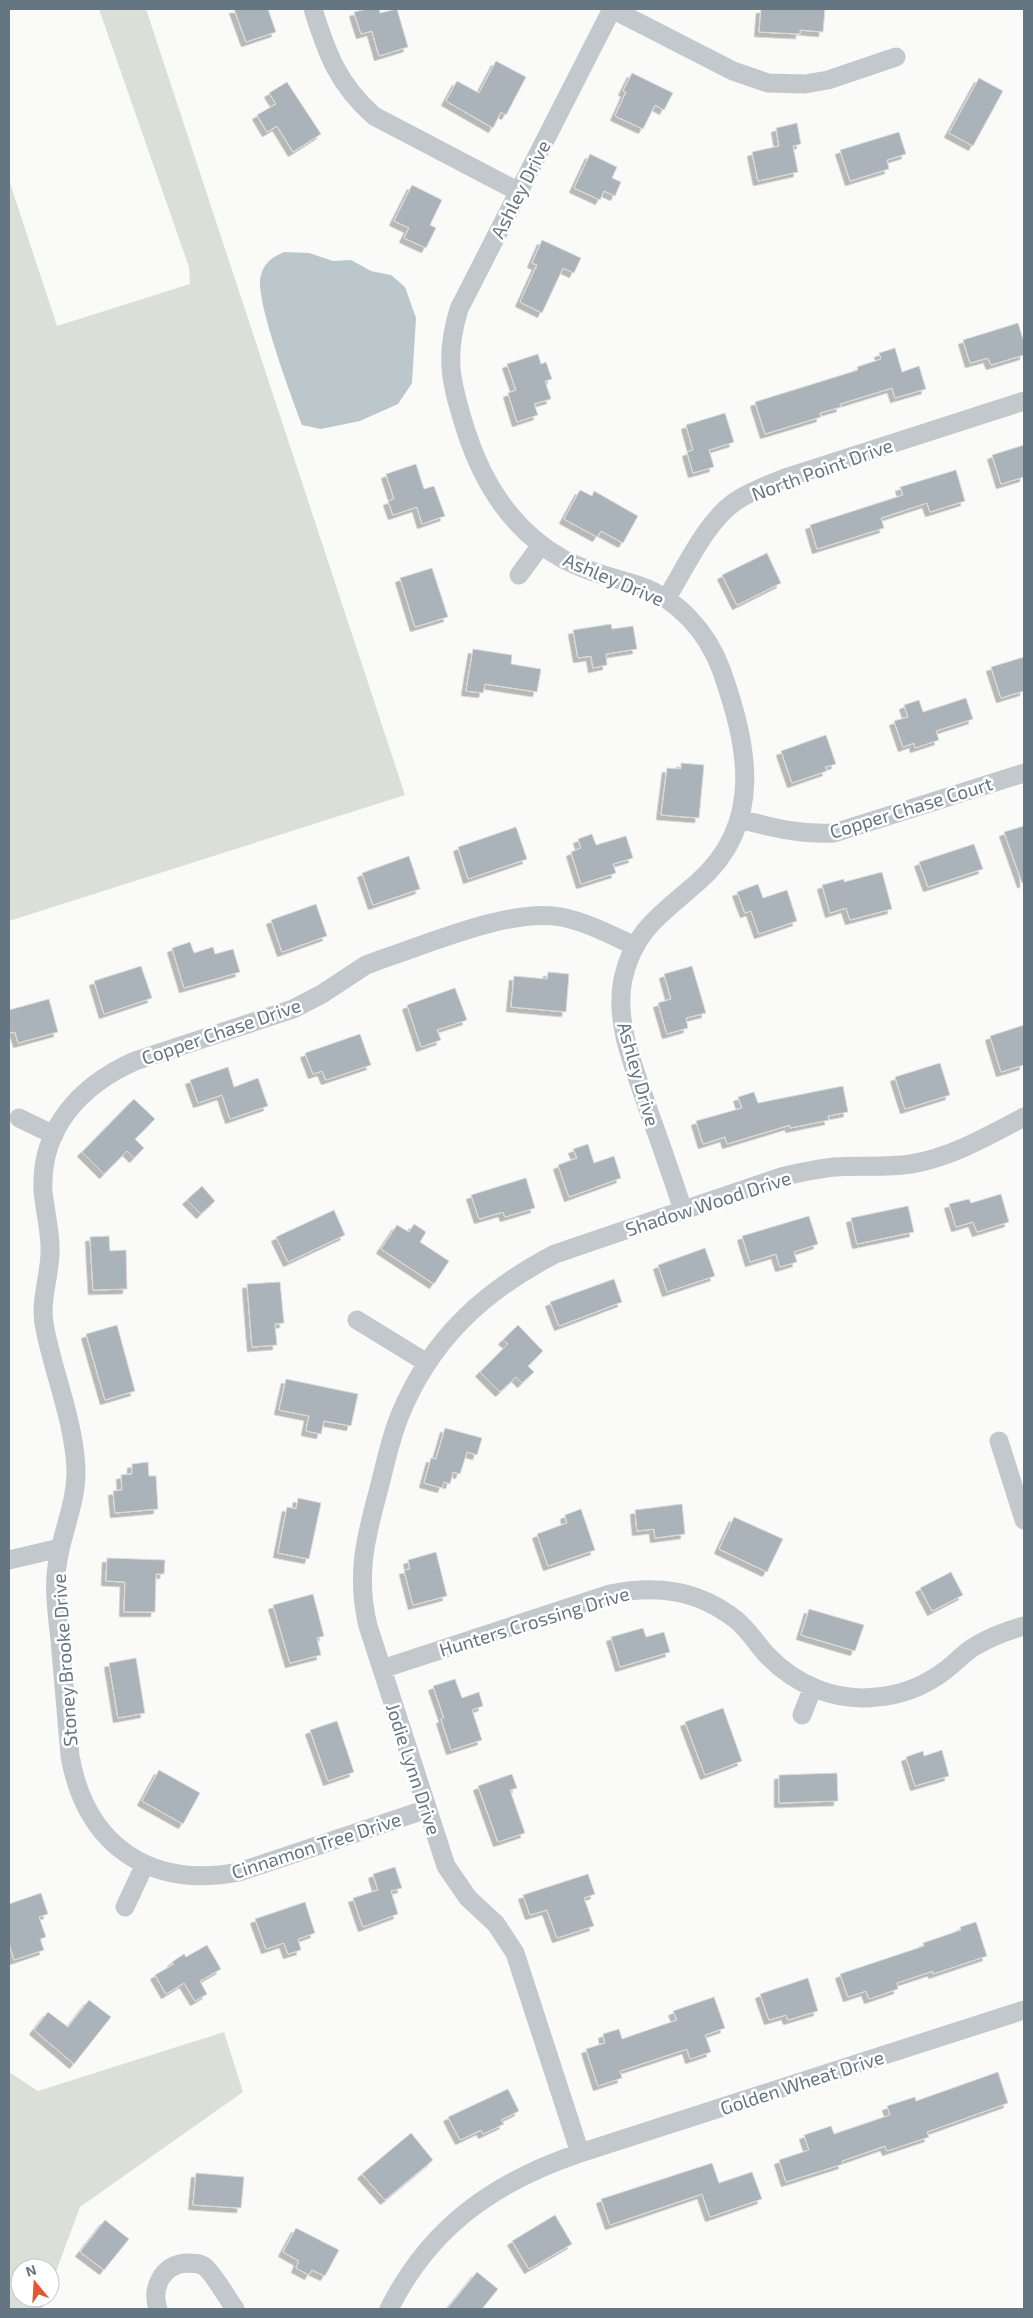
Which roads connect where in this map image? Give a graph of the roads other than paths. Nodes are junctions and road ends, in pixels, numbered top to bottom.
1 (313, 9) edge
2 (612, 9) edge
3 (896, 57) dead end
4 (519, 192) junction
5 (1024, 401) edge
6 (541, 544) junction
7 (519, 575) dead end
8 (666, 600) junction
9 (1024, 772) edge
10 (739, 819) junction
11 (635, 946) junction
12 (1024, 1117) edge
13 (19, 1118) dead end
14 (54, 1135) junction
15 (683, 1210) junction
16 (357, 1320) dead end
17 (427, 1363) junction
18 (999, 1441) dead end
19 (1024, 1520) edge
20 (60, 1548) junction
21 (9, 1560) edge
22 (1024, 1626) edge
23 (382, 1669) junction
24 (813, 1687) junction
25 (802, 1715) dead end
26 (428, 1810) junction
27 (145, 1864) junction
28 (125, 1907) dead end
29 (1024, 2010) edge
30 (580, 2153) junction
31 (158, 2309) edge
32 (235, 2309) edge
33 (389, 2309) edge

1 - 4 street
2 - 3 street
2 - 4 street, Ashley Drive
4 - 6 street, Ashley Drive
5 - 8 street, North Point Drive
6 - 7 street
6 - 8 street, Ashley Drive
8 - 10 street, Ashley Drive
9 - 10 street, Copper Chase Court
10 - 11 street, Ashley Drive
11 - 14 street, Copper Chase Drive
11 - 15 street, Ashley Drive
12 - 15 street, Shadow Wood Drive
13 - 14 street
14 - 20 street, Stoney Brooke Drive
15 - 17 street, Shadow Wood Drive
16 - 17 street
17 - 23 street, Jodie Lynn Drive
18 - 19 street
20 - 21 street
20 - 27 street, Stoney Brooke Drive
22 - 24 street, Hunters Crossing Drive
23 - 24 street, Hunters Crossing Drive
23 - 26 street, Jodie Lynn Drive
24 - 25 street
26 - 27 street, Cinnamon Tree Drive
26 - 30 street, Jodie Lynn Drive
27 - 28 street
29 - 30 street, Golden Wheat Drive
30 - 33 street, Golden Wheat Drive
31 - 32 street

